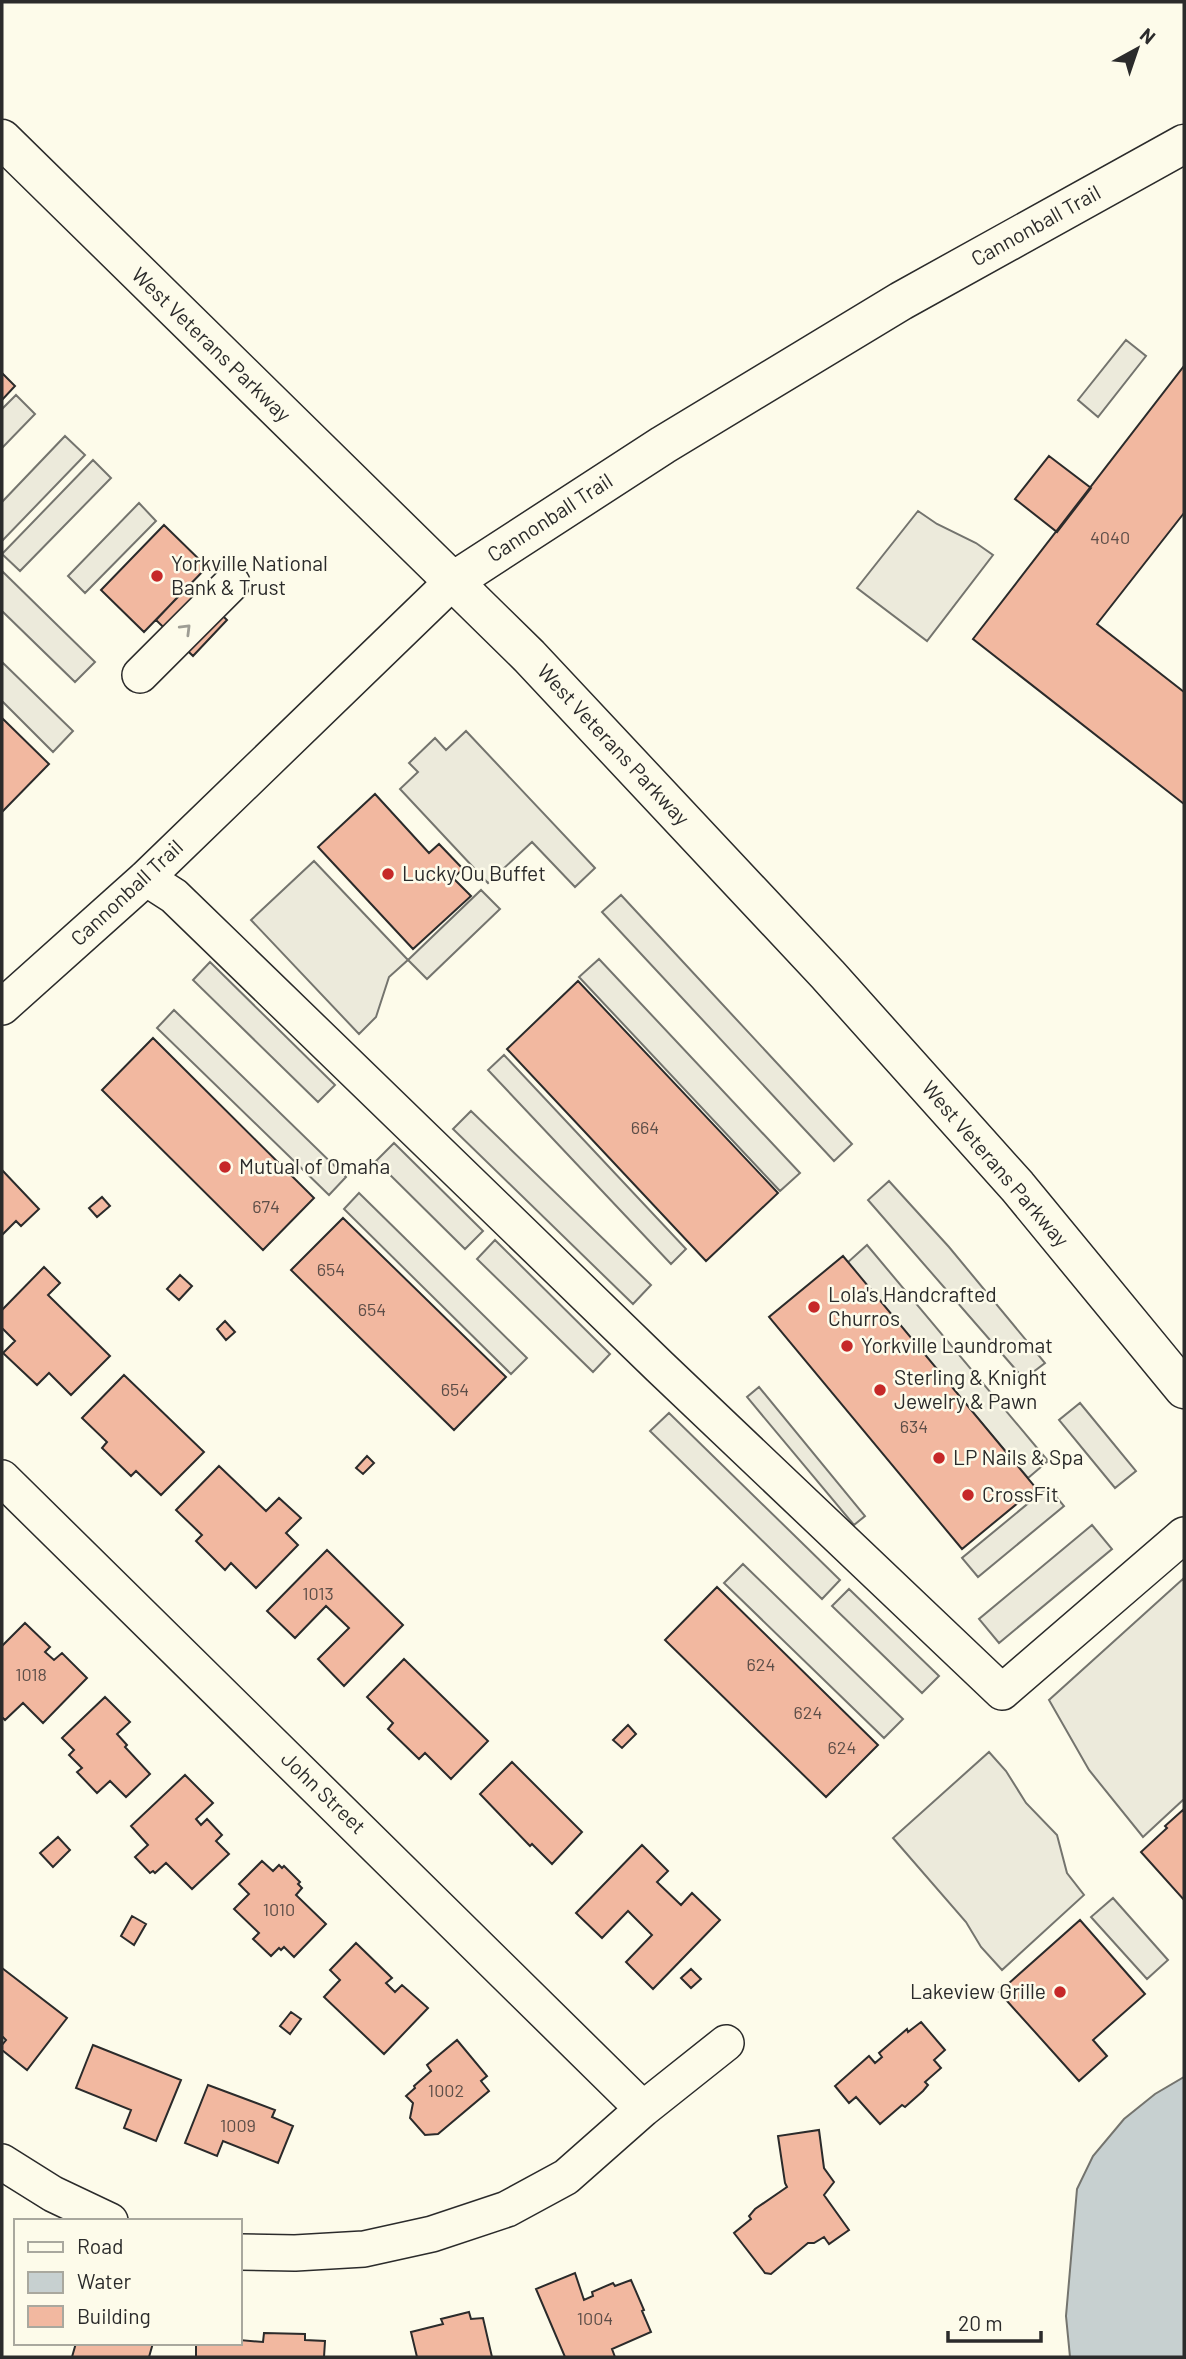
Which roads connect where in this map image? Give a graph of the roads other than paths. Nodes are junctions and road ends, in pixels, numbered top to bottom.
1 (2, 139) edge
2 (1184, 144) edge
3 (452, 582) junction
4 (233, 583) dead end
5 (140, 675) dead end
6 (146, 878) junction
7 (2, 1007) edge
8 (1184, 1389) edge
9 (2, 1478) edge
10 (1184, 1535) edge
11 (726, 2043) dead end
12 (643, 2109) junction
13 (2, 2162) edge
14 (106, 2219) edge
15 (242, 2252) edge

1 - 3 main road, West Veterans Parkway
2 - 3 main road, Cannonball Trail
3 - 6 street, Cannonball Trail
3 - 8 main road, West Veterans Parkway
5 -> 4 street
6 - 7 street, Cannonball Trail
6 - 10 street
9 - 12 street, John Street
11 - 12 street
12 - 15 street
13 - 14 street

